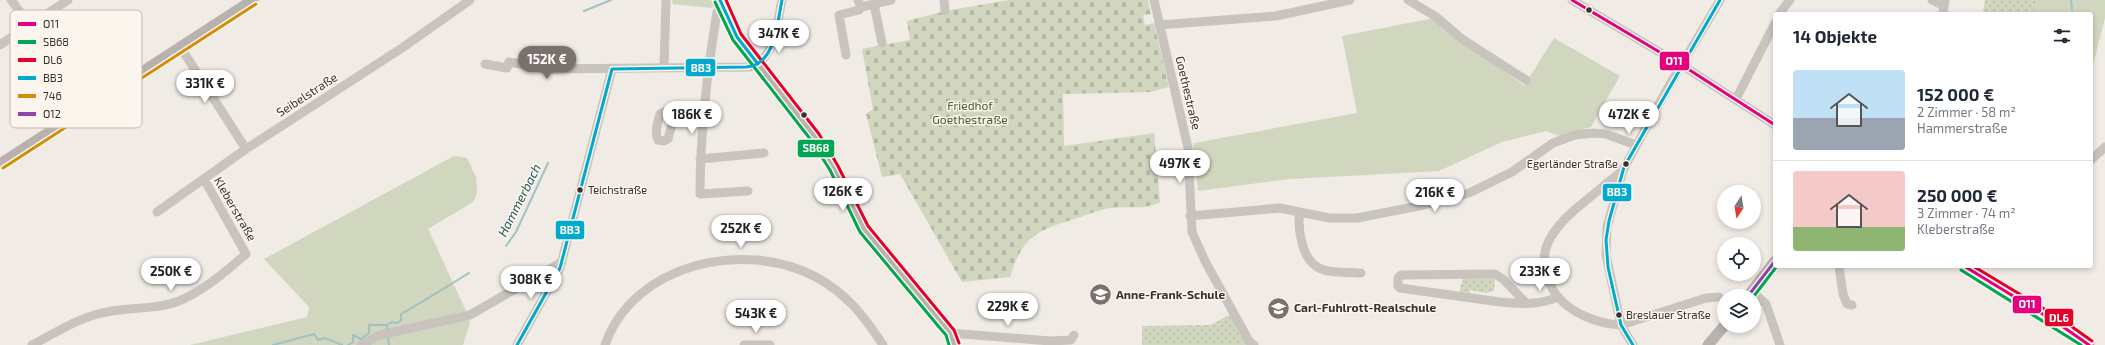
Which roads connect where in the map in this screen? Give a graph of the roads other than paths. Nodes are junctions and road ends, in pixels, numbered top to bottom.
1 (11, 0) edge
2 (68, 0) edge
3 (253, 0) edge
4 (470, 0) edge
5 (666, 0) edge
6 (720, 0) edge
7 (782, 0) edge
8 (891, 0) edge
9 (944, 0) edge
10 (1154, 0) edge
11 (1350, 0) edge
12 (1408, 0) edge
13 (1572, 0) edge
14 (1720, 0) edge
15 (1790, 0) edge
16 (1932, 0) edge
17 (860, 3) edge
18 (874, 4) junction
19 (1944, 7) edge
20 (19, 10) edge
21 (53, 10) edge
22 (945, 11) dead end
23 (717, 12) dead end
24 (1781, 12) edge
25 (1159, 25) junction
26 (1773, 27) edge
27 (10, 38) edge
28 (882, 43) dead end
29 (0, 45) edge
30 (181, 48) junction
31 (846, 55) dead end
32 (485, 64) dead end
33 (758, 64) junction
34 (1681, 65) junction
35 (664, 68) junction
36 (708, 68) junction
37 (612, 69) junction
38 (142, 72) edge
39 (1526, 80) dead end
40 (1736, 99) junction
41 (676, 109) dead end
42 (704, 111) junction
43 (1773, 124) edge
44 (52, 128) edge
45 (1636, 144) junction
46 (2105, 147) edge
47 (246, 149) junction
48 (764, 153) dead end
49 (2093, 158) edge
50 (700, 159) junction
51 (1, 160) edge
52 (1623, 170) junction
53 (204, 179) junction
54 (748, 190) dead end
55 (157, 212) dead end
56 (1300, 212) junction
57 (1190, 216) junction
58 (562, 262) junction
59 (1773, 264) edge
60 (1839, 268) edge
61 (1967, 268) edge
62 (1361, 273) dead end
63 (1754, 289) edge
64 (1558, 297) junction
65 (1717, 297) edge
66 (1761, 301) edge
67 (1526, 303) junction
68 (1852, 305) dead end
69 (1621, 325) junction
70 (950, 333) junction
71 (1718, 333) edge
72 (1074, 335) dead end
73 (32, 345) edge
74 (361, 345) edge
75 (517, 345) edge
76 (605, 345) edge
77 (744, 345) edge
78 (770, 345) edge
79 (883, 345) edge
80 (954, 345) edge
81 (1254, 345) edge
82 (1633, 345) edge
83 (1708, 345) edge
84 (1780, 345) edge
85 (2089, 345) edge

1 - 20 street
2 - 21 street
3 - 30 main road
4 - 47 street, Seibelstraße
5 - 35 street
6 - 33 main road
7 - 33 street
8 - 18 street
9 - 22 street
10 - 25 street, Goethestraße
11 - 25 street
12 - 39 street
13 - 34 street
14 - 34 street
15 - 24 street
16 - 19 street
17 - 18 street
17 - 31 street
18 - 28 street
23 - 36 street
25 - 57 street, Goethestraße
26 - 40 street
27 - 29 street
30 - 38 main road
30 - 47 street
32 - 37 street
33 - 36 street
33 - 70 main road
34 - 40 street
34 - 45 street
35 - 36 street
35 - 37 street
36 - 42 street
37 - 58 street
40 - 43 street
41 - 42 street
42 - 50 street
44 - 51 main road
45 - 52 street
45 - 56 street
46 - 49 street
47 - 53 street, Seibelstraße
48 - 50 street
50 - 54 street
52 - 64 street
52 - 69 street
53 - 55 street, Seibelstraße
53 - 73 street, Kleberstraße
56 - 57 street
56 - 62 street
57 - 81 street, Goethestraße
58 - 74 street
58 - 75 street
59 - 63 main road
60 - 68 street
61 - 85 main road
64 - 67 street
64 - 69 street
65 - 69 street
66 - 84 street
67 - 67 street
69 - 82 street
70 - 72 street
70 - 80 main road
71 - 83 main road
76 - 79 street
77 - 78 street

